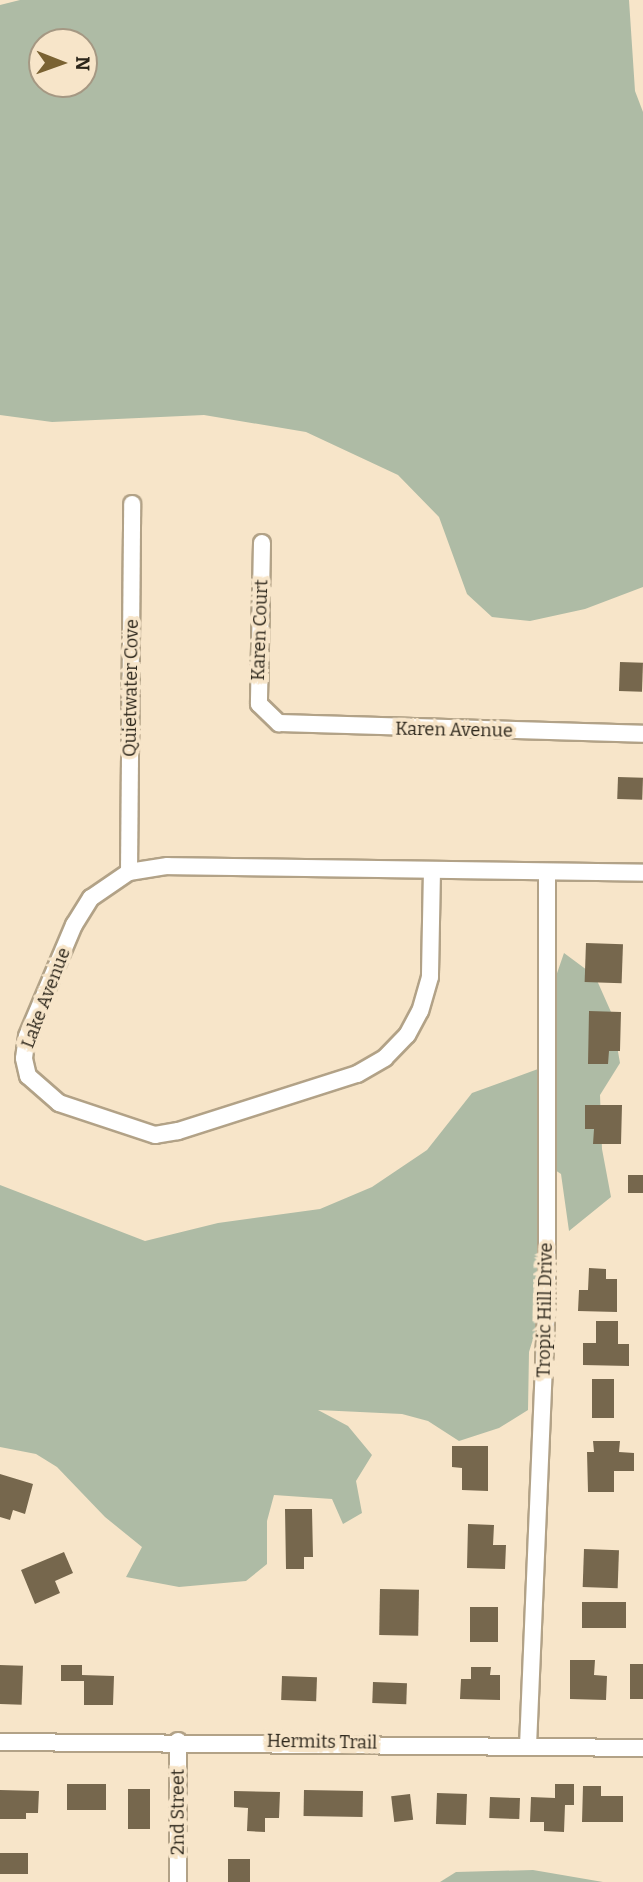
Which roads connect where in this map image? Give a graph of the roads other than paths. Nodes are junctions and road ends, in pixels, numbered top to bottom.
1 (132, 504) dead end
2 (262, 543) dead end
3 (267, 715) joint
4 (643, 734) edge
5 (432, 870) junction
6 (129, 872) junction
7 (643, 873) edge
8 (547, 875) junction
9 (178, 1741) junction
10 (0, 1742) edge
11 (528, 1746) junction
12 (643, 1748) edge
13 (178, 1882) edge

1 - 6 street, Quietwater Cove
2 - 3 street, Karen Court
3 - 4 street, Karen Avenue
5 - 6 street, Lake Avenue
5 - 6 street, Lake Avenue
5 - 8 street, Lake Avenue
7 - 8 street, Lake Avenue
8 - 11 street, Tropic Hill Drive
9 - 10 street, Hermits Trail
9 - 11 street, Hermits Trail
9 - 13 street, 2nd Street
11 - 12 street, Hermits Trail

